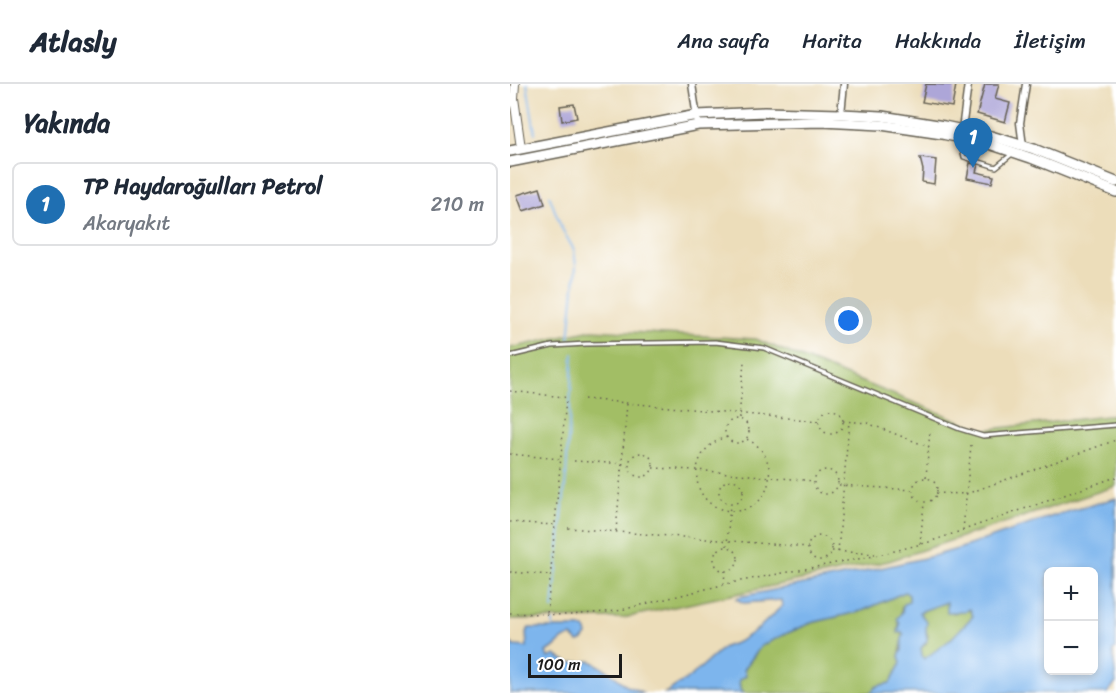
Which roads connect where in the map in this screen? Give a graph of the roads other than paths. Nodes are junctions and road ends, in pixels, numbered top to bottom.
1 (516, 84) edge
2 (692, 84) edge
3 (844, 84) edge
4 (968, 84) edge
5 (1026, 84) edge
6 (841, 114) junction
7 (697, 120) junction
8 (961, 134) junction
9 (1023, 146) junction
10 (521, 148) junction
11 (510, 151) edge
12 (1014, 152) junction
13 (510, 162) edge
14 (1116, 182) edge
15 (1116, 192) edge
16 (510, 356) edge
17 (1116, 425) edge

1 - 10 street
2 - 7 street
3 - 6 street
4 - 8 street
5 - 9 street
6 - 7 main road
6 - 8 main road
7 - 8 main road
7 - 10 main road
7 - 13 main road
8 - 9 main road
8 - 12 main road
8 - 12 lane
9 - 14 main road
10 - 11 main road
12 - 15 main road
16 - 17 lane

